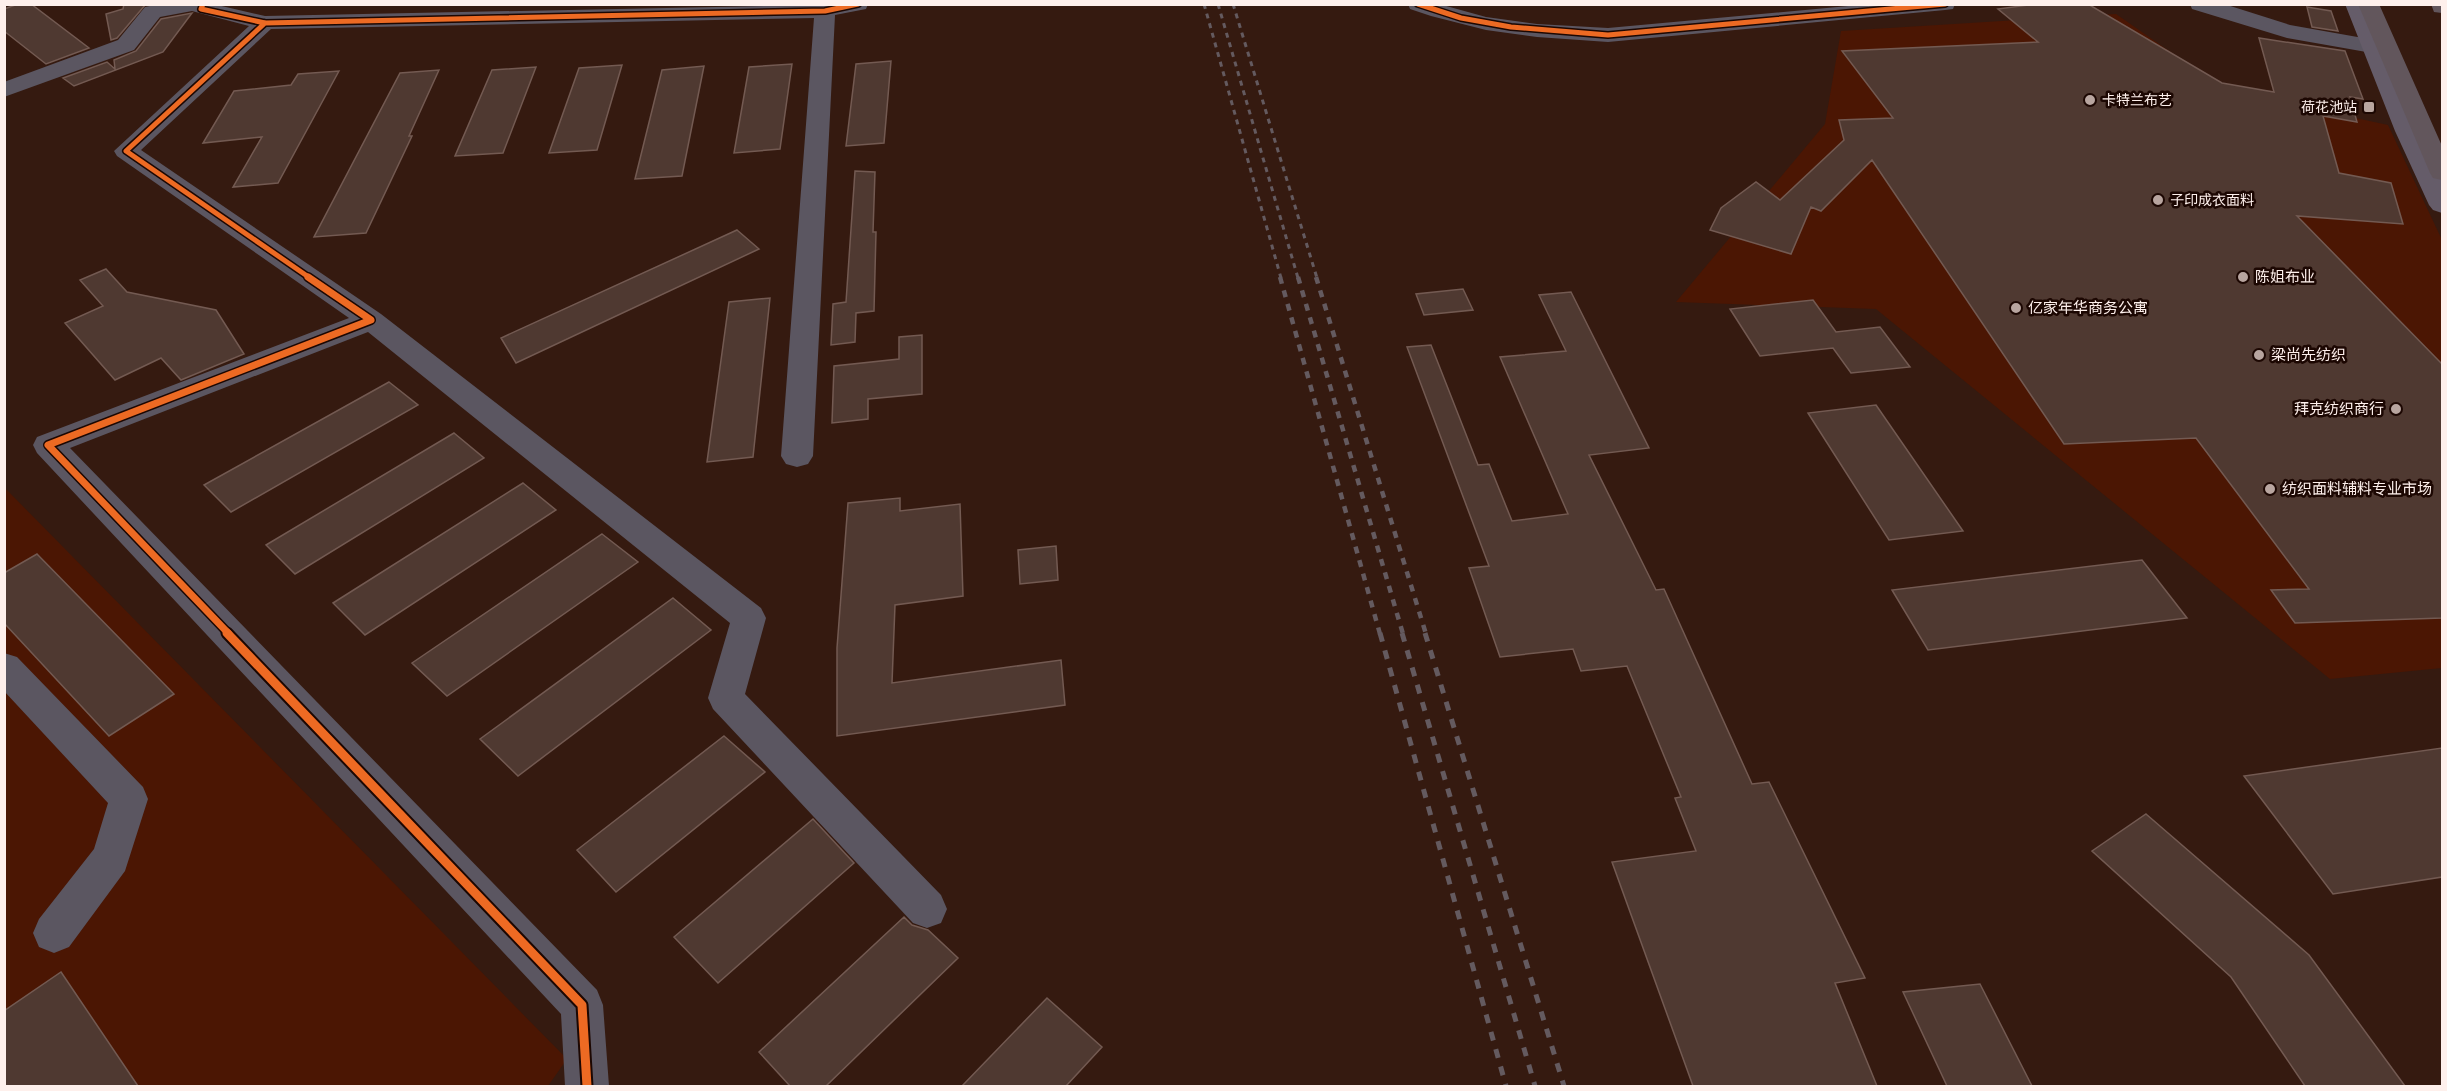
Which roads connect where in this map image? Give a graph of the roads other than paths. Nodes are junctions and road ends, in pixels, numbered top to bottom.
1 (197, 4) edge
2 (203, 4) edge
3 (858, 4) edge
4 (1418, 4) edge
5 (1945, 4) edge
6 (2200, 4) edge
7 (2355, 4) edge
8 (2368, 4) edge
9 (2391, 4) edge
10 (559, 10) edge
11 (825, 11) junction
12 (265, 22) junction
13 (2372, 46) junction
14 (4, 90) edge
15 (2442, 128) edge
16 (2442, 173) edge
17 (2442, 205) edge
18 (371, 320) junction
19 (797, 456) dead end
20 (4, 667) edge
21 (927, 909) dead end
22 (54, 933) dead end
23 (587, 1086) edge

1 - 14 street
2 - 12 street
3 - 11 street
4 - 5 street
6 - 13 street
7 - 13 main road
8 - 16 highway
9 - 15 highway
10 - 11 street
10 - 12 street
11 - 19 street
12 - 18 street
13 - 17 main road
18 - 21 street
18 - 23 street
20 - 22 street

